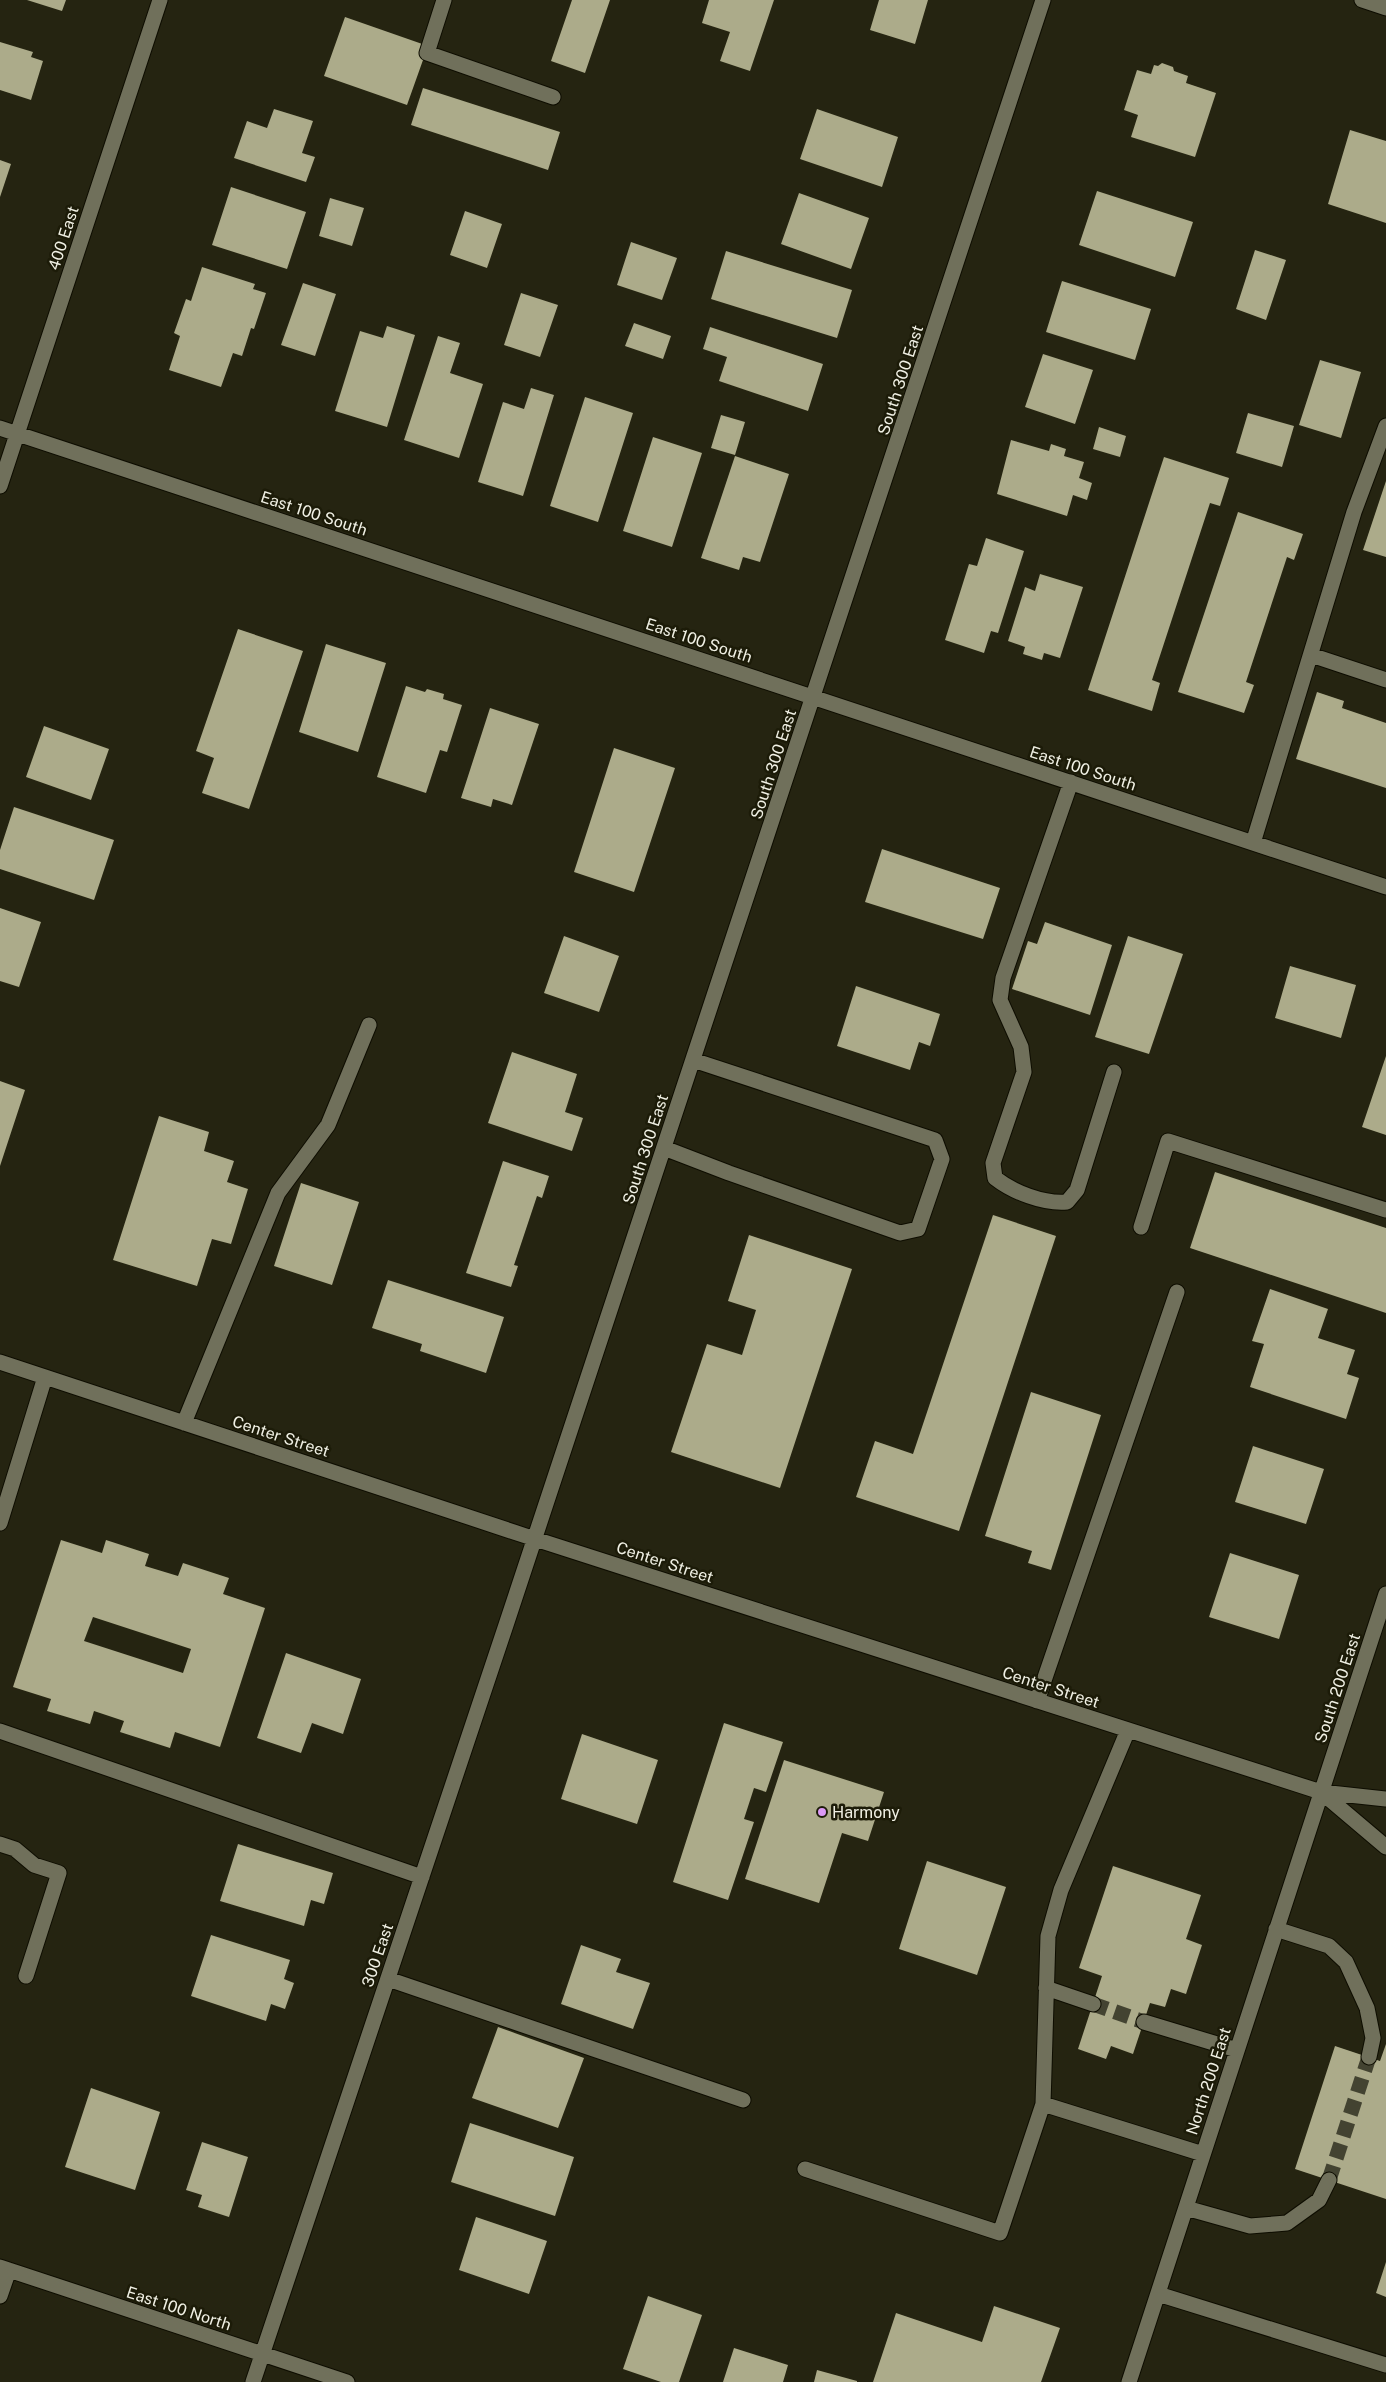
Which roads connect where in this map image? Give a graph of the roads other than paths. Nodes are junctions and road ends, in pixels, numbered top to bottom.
1 (160, 0) edge
2 (444, 0) edge
3 (1043, 0) edge
4 (1362, 0) edge
5 (1386, 8) edge
6 (553, 97) dead end
7 (1386, 426) edge
8 (0, 428) edge
9 (18, 434) junction
10 (0, 486) edge
11 (1311, 655) junction
12 (1386, 680) edge
13 (814, 697) junction
14 (1071, 782) junction
15 (1253, 843) junction
16 (1386, 887) edge
17 (369, 1024) dead end
18 (694, 1060) junction
19 (1114, 1072) dead end
20 (664, 1148) junction
21 (1386, 1210) edge
22 (1141, 1227) dead end
23 (1177, 1292) dead end
24 (0, 1362) edge
25 (45, 1377) junction
26 (184, 1423) junction
27 (0, 1523) edge
28 (535, 1539) junction
29 (1386, 1594) edge
30 (1037, 1701) junction
31 (1128, 1730) junction
32 (0, 1731) edge
33 (1321, 1792) junction
34 (1386, 1799) edge
35 (0, 1844) edge
36 (1386, 1847) edge
37 (422, 1877) junction
38 (1276, 1929) junction
39 (26, 1976) dead end
40 (388, 1979) junction
41 (1046, 1988) junction
42 (1093, 2004) tunnel mouth
43 (1144, 2022) tunnel mouth
44 (1236, 2050) junction
45 (1369, 2057) tunnel mouth
46 (743, 2100) dead end
47 (1042, 2104) junction
48 (1203, 2154) junction
49 (805, 2169) dead end
50 (1329, 2180) tunnel mouth
51 (1186, 2208) junction
52 (4, 2269) edge
53 (1158, 2294) junction
54 (0, 2296) edge
55 (262, 2354) junction
56 (1386, 2365) edge
57 (253, 2382) edge
58 (347, 2382) edge
59 (1129, 2382) edge

1 - 9 street, 400 East
2 - 6 street
3 - 13 street, South 300 East
4 - 5 street
7 - 11 street
8 - 9 street, East 100 South
9 - 10 street, 400 East
9 - 13 street, East 100 South
11 - 12 street
11 - 15 street
13 - 14 street, East 100 South
13 - 18 street, South 300 East
14 - 15 street, East 100 South
14 - 19 street
15 - 16 street, East 100 South
17 - 26 street
18 - 20 street, South 300 East
18 - 20 street
20 - 28 street, South 300 East
21 - 22 street
23 - 30 street
24 - 25 street, Center Street
25 - 26 street, Center Street
25 - 27 street
26 - 28 street, Center Street
28 - 30 street, Center Street
28 - 37 street, 300 East
29 - 33 street, South 200 East
30 - 31 street, Center Street
31 - 33 street, Center Street
31 - 41 street
32 - 37 street
33 - 34 street, Center Street
33 - 36 street, Center Street
33 - 38 street, North 200 East
35 - 39 street
37 - 40 street, 300 East
38 - 44 street, North 200 East
38 - 45 street
40 - 46 street
40 - 55 street, 300 East
41 - 42 street
41 - 47 street
43 - 44 street
44 - 48 street, North 200 East
47 - 48 street
47 - 49 street
48 - 51 street, North 200 East
50 - 51 street
51 - 53 street, North 200 East
52 - 54 street
52 - 55 street, East 100 North
53 - 56 street
53 - 59 street, North 200 East
55 - 57 street, 300 East
55 - 58 street, East 100 North

